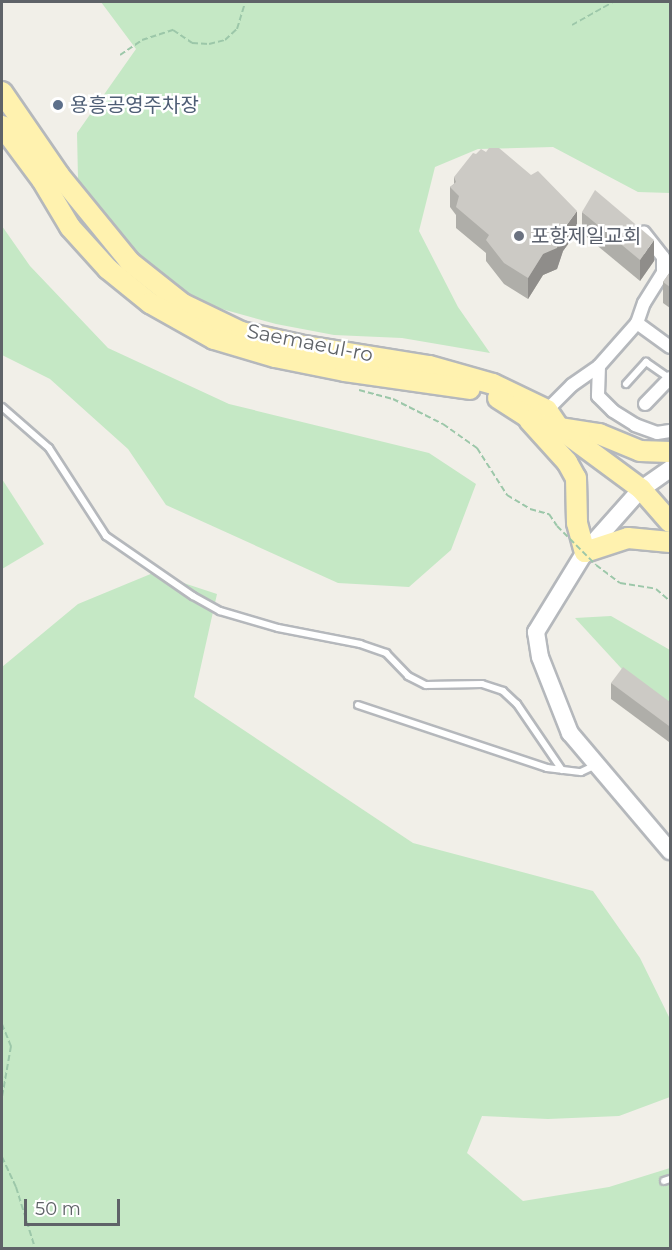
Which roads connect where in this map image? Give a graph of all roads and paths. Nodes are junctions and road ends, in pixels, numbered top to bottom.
1 (245, 2) edge
2 (613, 2) edge
3 (572, 25) dead end
4 (120, 55) dead end
5 (2, 92) edge
6 (2, 126) edge
7 (629, 223) edge
8 (637, 323) junction
9 (670, 347) edge
10 (599, 366) junction
11 (670, 378) edge
12 (626, 384) dead end
13 (359, 390) dead end
14 (645, 404) dead end
15 (2, 407) edge
16 (547, 410) junction
17 (526, 416) junction
18 (560, 429) junction
19 (670, 432) edge
20 (670, 452) edge
21 (670, 470) edge
22 (641, 489) junction
23 (670, 522) edge
24 (670, 542) edge
25 (591, 558) junction
26 (670, 602) edge
27 (358, 705) dead end
28 (598, 765) junction
29 (562, 770) junction
30 (670, 851) edge
31 (2, 1024) edge
32 (2, 1097) edge
33 (2, 1156) edge
34 (35, 1248) edge

1 - 4 path
2 - 3 path
5 - 16 main road, Saemaeul-ro
6 - 17 main road, Saemaeul-ro
7 - 8 street
8 - 9 street
8 - 10 street
10 - 16 street
10 - 19 street
11 - 12 lane
11 - 14 street
13 - 25 path, bridge
15 - 29 lane
16 - 18 main road, Saemaeul-ro
17 - 18 main road, Saemaeul-ro
17 - 25 main road
18 - 20 main road
18 - 22 main road, Saemaeul-ro
21 - 22 street
22 - 23 main road, Saemaeul-ro
22 - 25 street
24 - 25 main road
25 - 26 path
25 - 28 street
27 - 29 lane
28 - 29 lane
28 - 30 street
31 - 32 path
33 - 34 path

